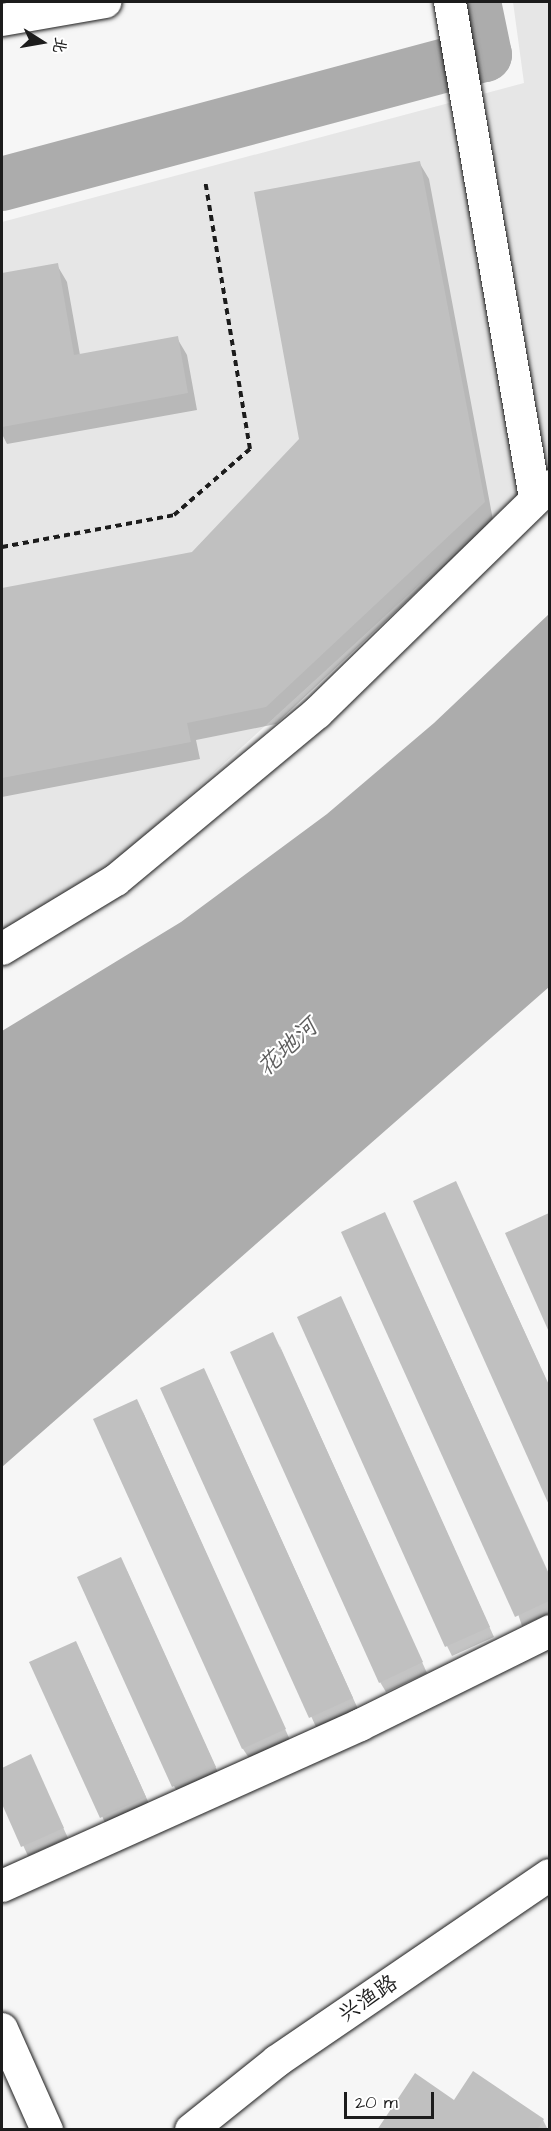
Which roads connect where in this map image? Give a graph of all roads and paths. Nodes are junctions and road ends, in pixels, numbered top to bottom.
1 (105, 2) edge
2 (450, 2) edge
3 (2, 20) edge
4 (205, 181) dead end
5 (542, 492) edge
6 (2, 547) edge
7 (2, 949) edge
8 (549, 1631) edge
9 (549, 1875) edge
10 (2, 1887) edge
11 (2, 2030) edge
12 (47, 2130) edge
13 (191, 2130) edge

1 - 3 street
2 - 5 street
4 - 6 path
5 - 7 street
8 - 10 street
9 - 13 street, 兴渔路
11 - 12 street

